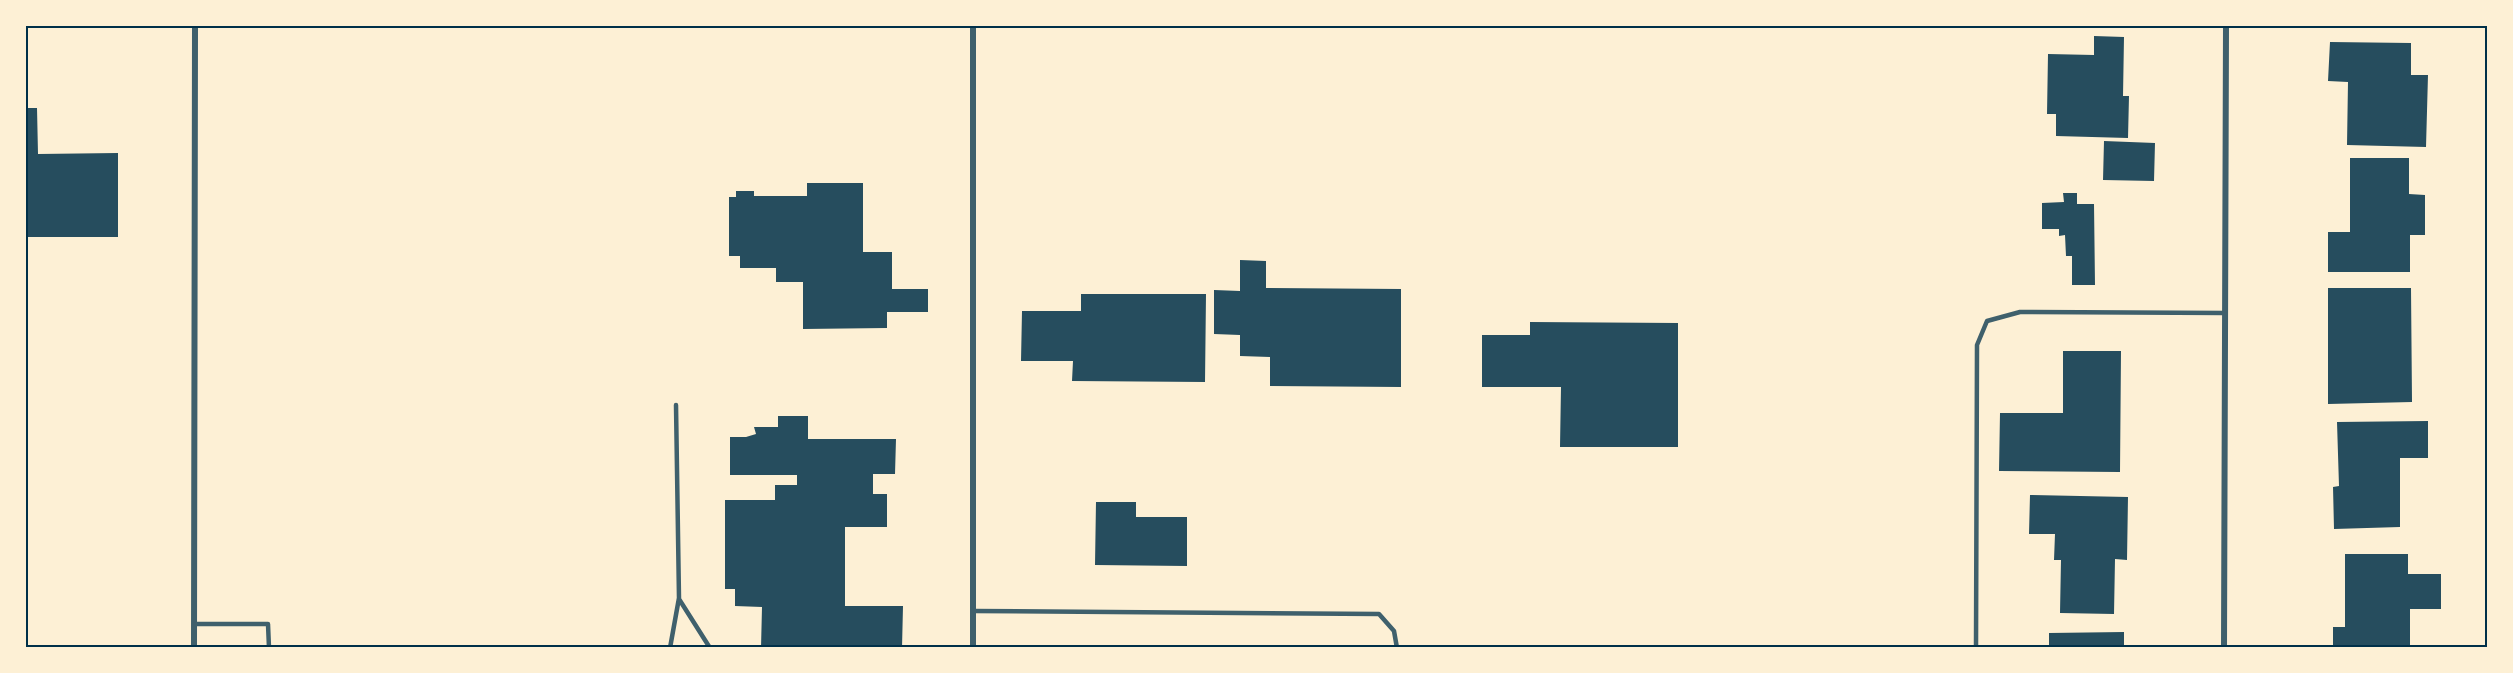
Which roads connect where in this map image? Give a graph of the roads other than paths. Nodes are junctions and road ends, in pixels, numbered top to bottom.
1 (195, 26) edge
2 (973, 26) edge
3 (2226, 26) edge
4 (2225, 313) junction
5 (676, 405) dead end
6 (679, 598) junction
7 (973, 611) junction
8 (194, 624) junction
9 (194, 648) edge
10 (268, 648) edge
11 (670, 648) edge
12 (710, 648) edge
13 (973, 648) edge
14 (1397, 648) edge
15 (1976, 648) edge
16 (2224, 648) edge

1 - 8 street
2 - 7 street
3 - 4 street
4 - 15 lane
4 - 16 street
5 - 6 lane
6 - 11 lane
6 - 12 lane
7 - 13 street
7 - 14 lane
8 - 9 street
8 - 10 lane

